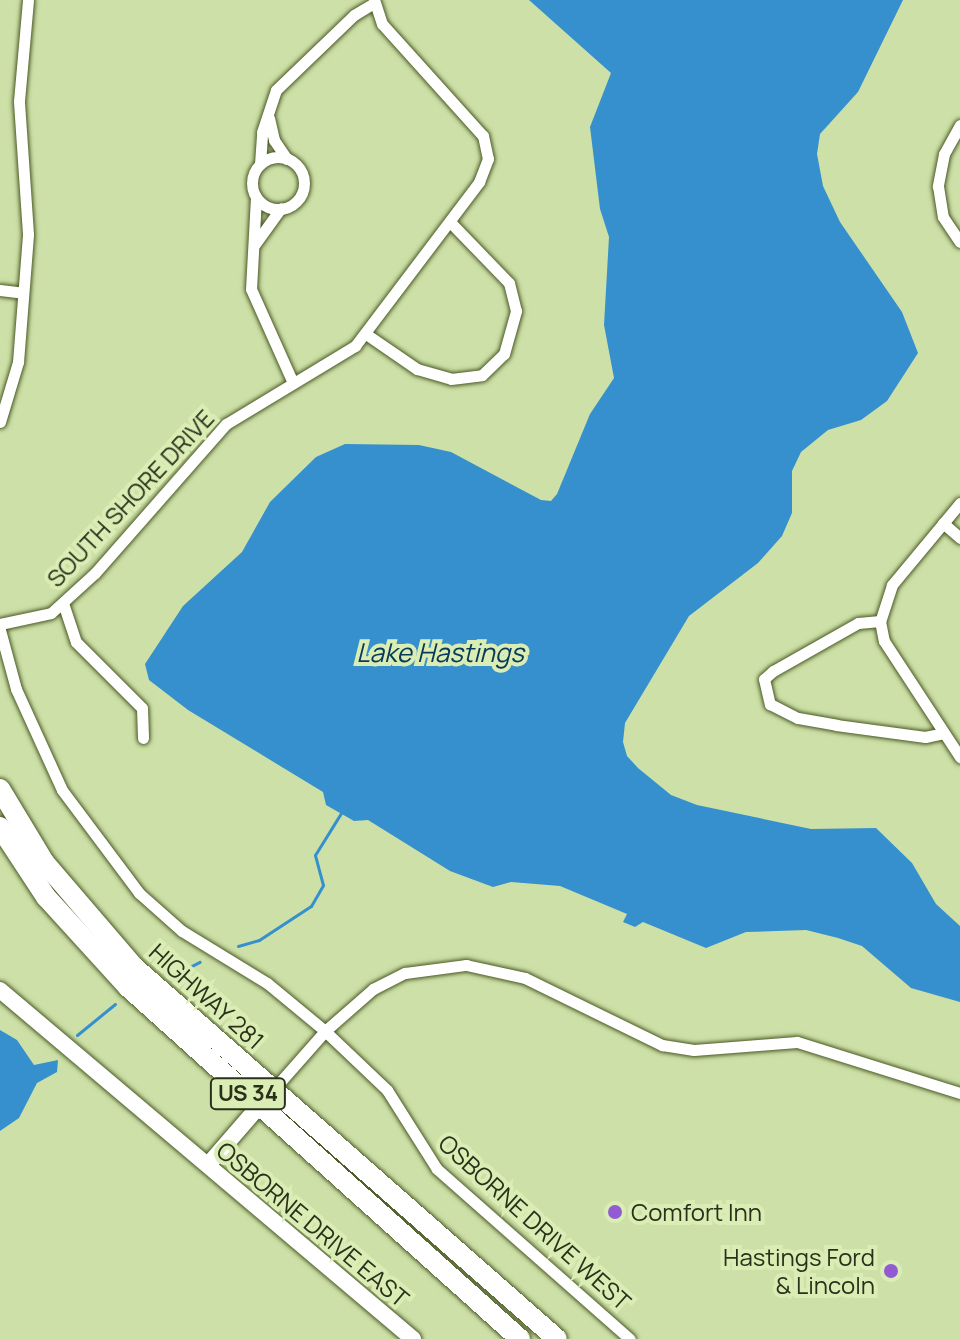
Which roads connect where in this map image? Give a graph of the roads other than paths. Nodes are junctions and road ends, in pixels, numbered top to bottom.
1 (28, 0) edge
2 (374, 2) edge
3 (268, 113) junction
4 (960, 125) edge
5 (287, 159) junction
6 (260, 164) junction
7 (256, 197) junction
8 (281, 208) junction
9 (450, 222) junction
10 (960, 242) edge
11 (255, 244) junction
12 (0, 290) edge
13 (23, 293) junction
14 (366, 334) junction
15 (293, 383) junction
16 (0, 422) edge
17 (960, 503) edge
18 (943, 523) junction
19 (960, 538) edge
20 (63, 603) junction
21 (880, 621) junction
22 (0, 624) edge
23 (0, 630) edge
24 (944, 733) junction
25 (143, 738) dead end
26 (960, 757) edge
27 (0, 789) edge
28 (0, 827) edge
29 (0, 990) edge
30 (325, 1031) junction
31 (960, 1093) edge
32 (267, 1098) junction
33 (208, 1165) junction
34 (413, 1339) edge
35 (520, 1339) edge
36 (557, 1339) edge
37 (630, 1339) edge

1 - 13 street
2 - 3 street
2 - 9 street, SOUTH SHORE DRIVE
3 - 5 street
3 - 6 street
4 - 10 street
5 - 6 street
5 - 8 street
6 - 7 street
7 - 8 street
7 - 11 street
8 - 11 street
9 - 14 street, SOUTH SHORE DRIVE
9 - 14 street
11 - 15 street
12 - 13 street
13 - 16 street
14 - 15 street, SOUTH SHORE DRIVE
15 - 20 street, SOUTH SHORE DRIVE
17 - 18 street
18 - 19 street
18 - 21 street
20 - 22 street, SOUTH SHORE DRIVE
20 - 25 street
21 - 24 street
21 - 24 street
23 - 30 street, OSBORNE DRIVE WEST
24 - 26 street
27 - 32 highway, HIGHWAY 281 / US 34
28 - 32 highway, HIGHWAY 281 / US 34
29 - 33 street, OSBORNE DRIVE EAST
30 - 31 street
30 - 32 street
30 - 37 street, OSBORNE DRIVE WEST
32 - 33 street
32 - 35 highway, HIGHWAY 281 / US 34
32 - 36 highway, HIGHWAY 281 / US 34
33 - 34 street, OSBORNE DRIVE EAST

